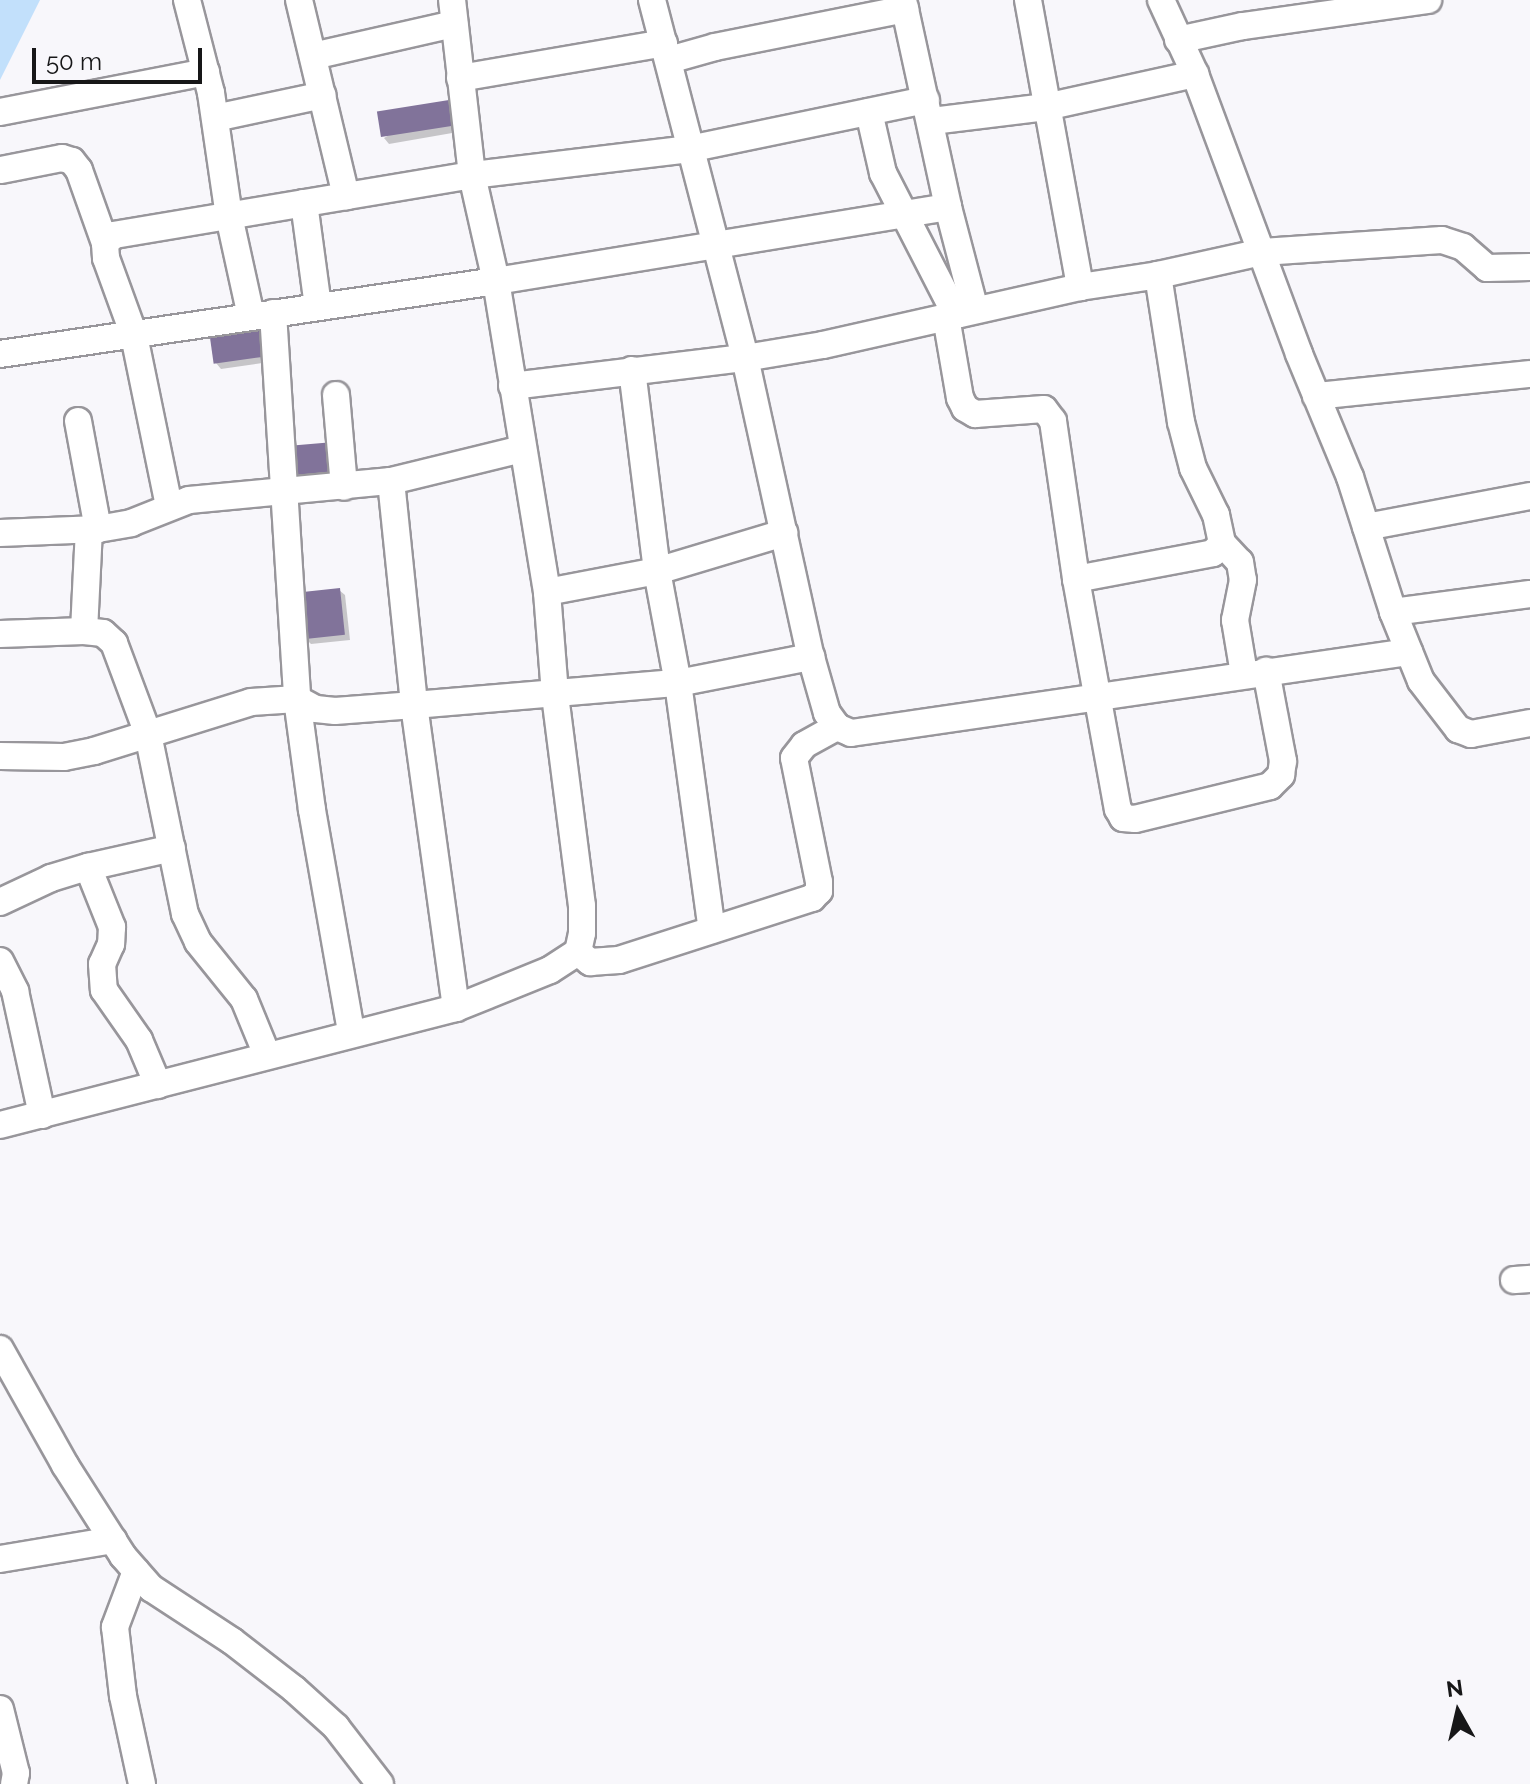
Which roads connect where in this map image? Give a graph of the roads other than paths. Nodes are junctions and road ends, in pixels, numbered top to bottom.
1 (187, 0) edge
2 (299, 0) edge
3 (652, 0) edge
4 (1028, 0) edge
5 (1161, 0) edge
6 (1428, 0) edge
7 (904, 5) edge
8 (453, 12) edge
9 (1178, 40) junction
10 (667, 51) junction
11 (313, 56) junction
12 (206, 72) junction
13 (1195, 74) junction
14 (460, 78) junction
15 (323, 95) junction
16 (1046, 107) junction
17 (929, 111) junction
18 (0, 112) edge
19 (869, 112) junction
20 (215, 118) junction
21 (689, 149) junction
22 (1, 170) edge
23 (472, 175) junction
24 (346, 196) junction
25 (304, 203) junction
26 (948, 207) junction
27 (902, 215) junction
28 (229, 216) junction
29 (105, 243) junction
30 (715, 244) junction
31 (1262, 252) junction
32 (1530, 267) edge
33 (1158, 275) junction
34 (496, 281) junction
35 (1080, 287) junction
36 (318, 307) junction
37 (262, 314) junction
38 (959, 314) junction
39 (134, 335) junction
40 (0, 354) edge
41 (745, 358) junction
42 (632, 370) junction
43 (1530, 374) edge
44 (512, 386) junction
45 (336, 395) dead end
46 (1316, 396) junction
47 (78, 421) dead end
48 (522, 449) junction
49 (391, 481) junction
50 (344, 487) junction
51 (282, 490) junction
52 (1530, 496) edge
53 (169, 506) junction
54 (1366, 527) junction
55 (94, 529) junction
56 (0, 533) edge
57 (784, 533) junction
58 (1222, 543) junction
59 (657, 571) junction
60 (1076, 579) junction
61 (547, 592) junction
62 (1530, 594) edge
63 (1393, 612) junction
64 (84, 631) junction
65 (0, 634) edge
66 (1409, 652) junction
67 (811, 657) junction
68 (1255, 673) junction
69 (678, 683) junction
70 (555, 694) junction
71 (1098, 695) junction
72 (297, 699) junction
73 (414, 705) junction
74 (1530, 723) edge
75 (837, 727) junction
76 (148, 734) junction
77 (0, 756) edge
78 (172, 848) junction
79 (88, 867) junction
80 (0, 902) edge
81 (712, 930) junction
82 (578, 952) junction
83 (0, 961) edge
84 (456, 1008) junction
85 (351, 1032) junction
86 (267, 1055) junction
87 (158, 1085) junction
88 (42, 1115) junction
89 (0, 1125) edge
90 (0, 1349) edge
91 (6, 1375) edge
92 (113, 1540) junction
93 (0, 1559) edge
94 (136, 1571) junction
95 (0, 1709) edge
96 (14, 1784) edge
97 (142, 1784) edge
98 (380, 1784) edge

1 - 12 street
2 - 11 street
3 - 10 street
4 - 16 street
5 - 9 street
6 - 9 street
7 - 10 street
7 - 17 street
8 - 11 street
8 - 14 street
9 - 13 street
10 - 14 street
10 - 21 street
11 - 15 street
12 - 18 street
12 - 20 street
13 - 16 street
13 - 31 street
14 - 23 street
15 - 20 street
15 - 24 street
16 - 17 street
16 - 35 street
17 - 19 street
17 - 26 street
19 - 21 street
19 - 27 street
20 - 28 street
21 - 23 street
21 - 30 street
22 - 29 street
23 - 24 street
23 - 34 street
24 - 25 street
25 - 28 street
25 - 36 street
26 - 27 street
26 - 38 street
27 - 30 street
27 - 38 street
28 - 29 street
28 - 37 street
29 - 39 street
30 - 34 street
30 - 41 street
31 - 32 street
31 - 33 street
31 - 46 street
33 - 35 street
33 - 58 street
34 - 36 street
34 - 44 street
35 - 38 street
36 - 37 street
37 - 39 street
37 - 51 street
38 - 41 street
38 - 60 street
39 - 40 street
39 - 53 street
41 - 42 street
41 - 57 street
42 - 44 street
42 - 59 street
43 - 46 street
44 - 48 street
45 - 50 street
46 - 54 street
47 - 55 street
48 - 49 street
48 - 61 street
49 - 50 street
49 - 73 street
50 - 51 street
51 - 53 street
51 - 72 street
52 - 54 street
53 - 55 street
54 - 63 street
55 - 56 street
55 - 64 street
57 - 59 street
57 - 67 street
58 - 60 street
58 - 68 street
59 - 61 street
59 - 69 street
60 - 71 street
61 - 70 street
62 - 63 street
63 - 66 street
64 - 65 street
64 - 76 street
66 - 68 street
66 - 74 street
67 - 69 street
67 - 75 street
68 - 71 street
68 - 71 street
69 - 70 street
69 - 81 street
70 - 73 street
70 - 82 street
71 - 75 street
72 - 73 street
72 - 76 street
72 - 85 street
73 - 84 street
75 - 81 street
76 - 77 street
76 - 78 street
78 - 79 street
78 - 86 street
79 - 80 street
79 - 87 street
81 - 82 street
82 - 84 street
83 - 88 street
84 - 85 street
85 - 86 street
86 - 87 street
87 - 88 street
88 - 89 street
90 - 91 street
91 - 92 street
92 - 93 street
92 - 94 street
94 - 97 street
94 - 98 street
95 - 96 street

